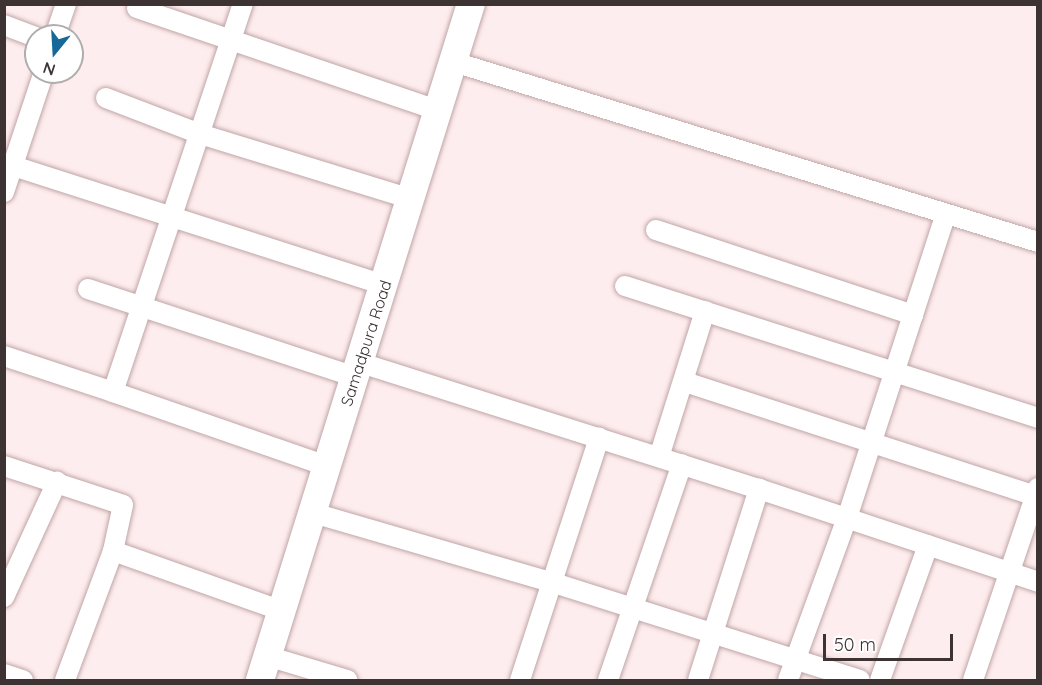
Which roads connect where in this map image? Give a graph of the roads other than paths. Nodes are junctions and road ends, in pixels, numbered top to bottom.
1 (66, 4) edge
2 (243, 4) edge
3 (468, 5) edge
4 (137, 8) dead end
5 (59, 24) edge
6 (4, 25) edge
7 (24, 32) edge
8 (230, 43) junction
9 (454, 62) junction
10 (39, 84) edge
11 (106, 98) dead end
12 (439, 111) junction
13 (200, 134) junction
14 (9, 164) edge
15 (4, 192) edge
16 (411, 199) junction
17 (946, 214) junction
18 (172, 219) junction
19 (656, 230) dead end
20 (1038, 242) edge
21 (385, 285) junction
22 (624, 286) dead end
23 (88, 289) dead end
24 (144, 306) junction
25 (705, 311) junction
26 (913, 315) junction
27 (4, 356) edge
28 (355, 369) junction
29 (894, 373) junction
30 (684, 382) junction
31 (113, 392) junction
32 (1038, 418) edge
33 (599, 438) junction
34 (871, 443) junction
35 (659, 457) junction
36 (682, 464) junction
37 (4, 466) edge
38 (327, 466) junction
39 (57, 482) junction
40 (759, 489) junction
41 (1036, 492) edge
42 (313, 513) junction
43 (847, 518) junction
44 (928, 545) junction
45 (113, 551) junction
46 (1011, 574) junction
47 (551, 582) junction
48 (1038, 582) edge
49 (4, 597) edge
50 (631, 608) junction
51 (282, 611) junction
52 (714, 634) junction
53 (794, 660) junction
54 (264, 668) edge
55 (4, 674) edge
56 (23, 681) edge
57 (65, 681) edge
58 (347, 681) edge
59 (520, 681) edge
60 (608, 681) edge
61 (698, 681) edge
62 (788, 681) edge
63 (860, 681) edge
64 (880, 681) edge
65 (973, 681) edge

1 - 5 street
2 - 8 street
3 - 9 street, Samadpura Road
4 - 8 street
6 - 7 street
8 - 12 street
8 - 13 street
9 - 12 street, Samadpura Road
9 - 17 street
10 - 14 street
11 - 13 street
12 - 16 street, Samadpura Road
13 - 16 street
13 - 18 street
14 - 15 street
14 - 18 street
16 - 21 street, Samadpura Road
17 - 20 street
17 - 26 street
18 - 21 street
18 - 24 street
19 - 26 street
21 - 28 street, Samadpura Road
22 - 25 street
23 - 24 street
24 - 28 street
24 - 31 street
25 - 29 street
25 - 30 street
26 - 29 street
27 - 31 street
28 - 33 street
28 - 38 street, Samadpura Road
29 - 32 street
29 - 34 street
30 - 34 street
30 - 35 street
31 - 38 street
33 - 35 street
33 - 47 street
34 - 41 street
34 - 43 street
35 - 36 street
36 - 40 street
36 - 50 street
37 - 39 street
38 - 42 street, Samadpura Road
39 - 45 street
39 - 49 street
40 - 43 street
40 - 52 street
41 - 46 street
42 - 47 street
42 - 51 street, Samadpura Road
43 - 44 street
43 - 53 street
44 - 46 street
44 - 64 street
45 - 51 street
45 - 57 street
46 - 48 street
46 - 65 street
47 - 50 street
47 - 59 street
50 - 52 street
50 - 60 street
51 - 54 street, Samadpura Road
52 - 53 street
52 - 61 street
53 - 62 street
53 - 63 street
54 - 58 street
55 - 56 street

